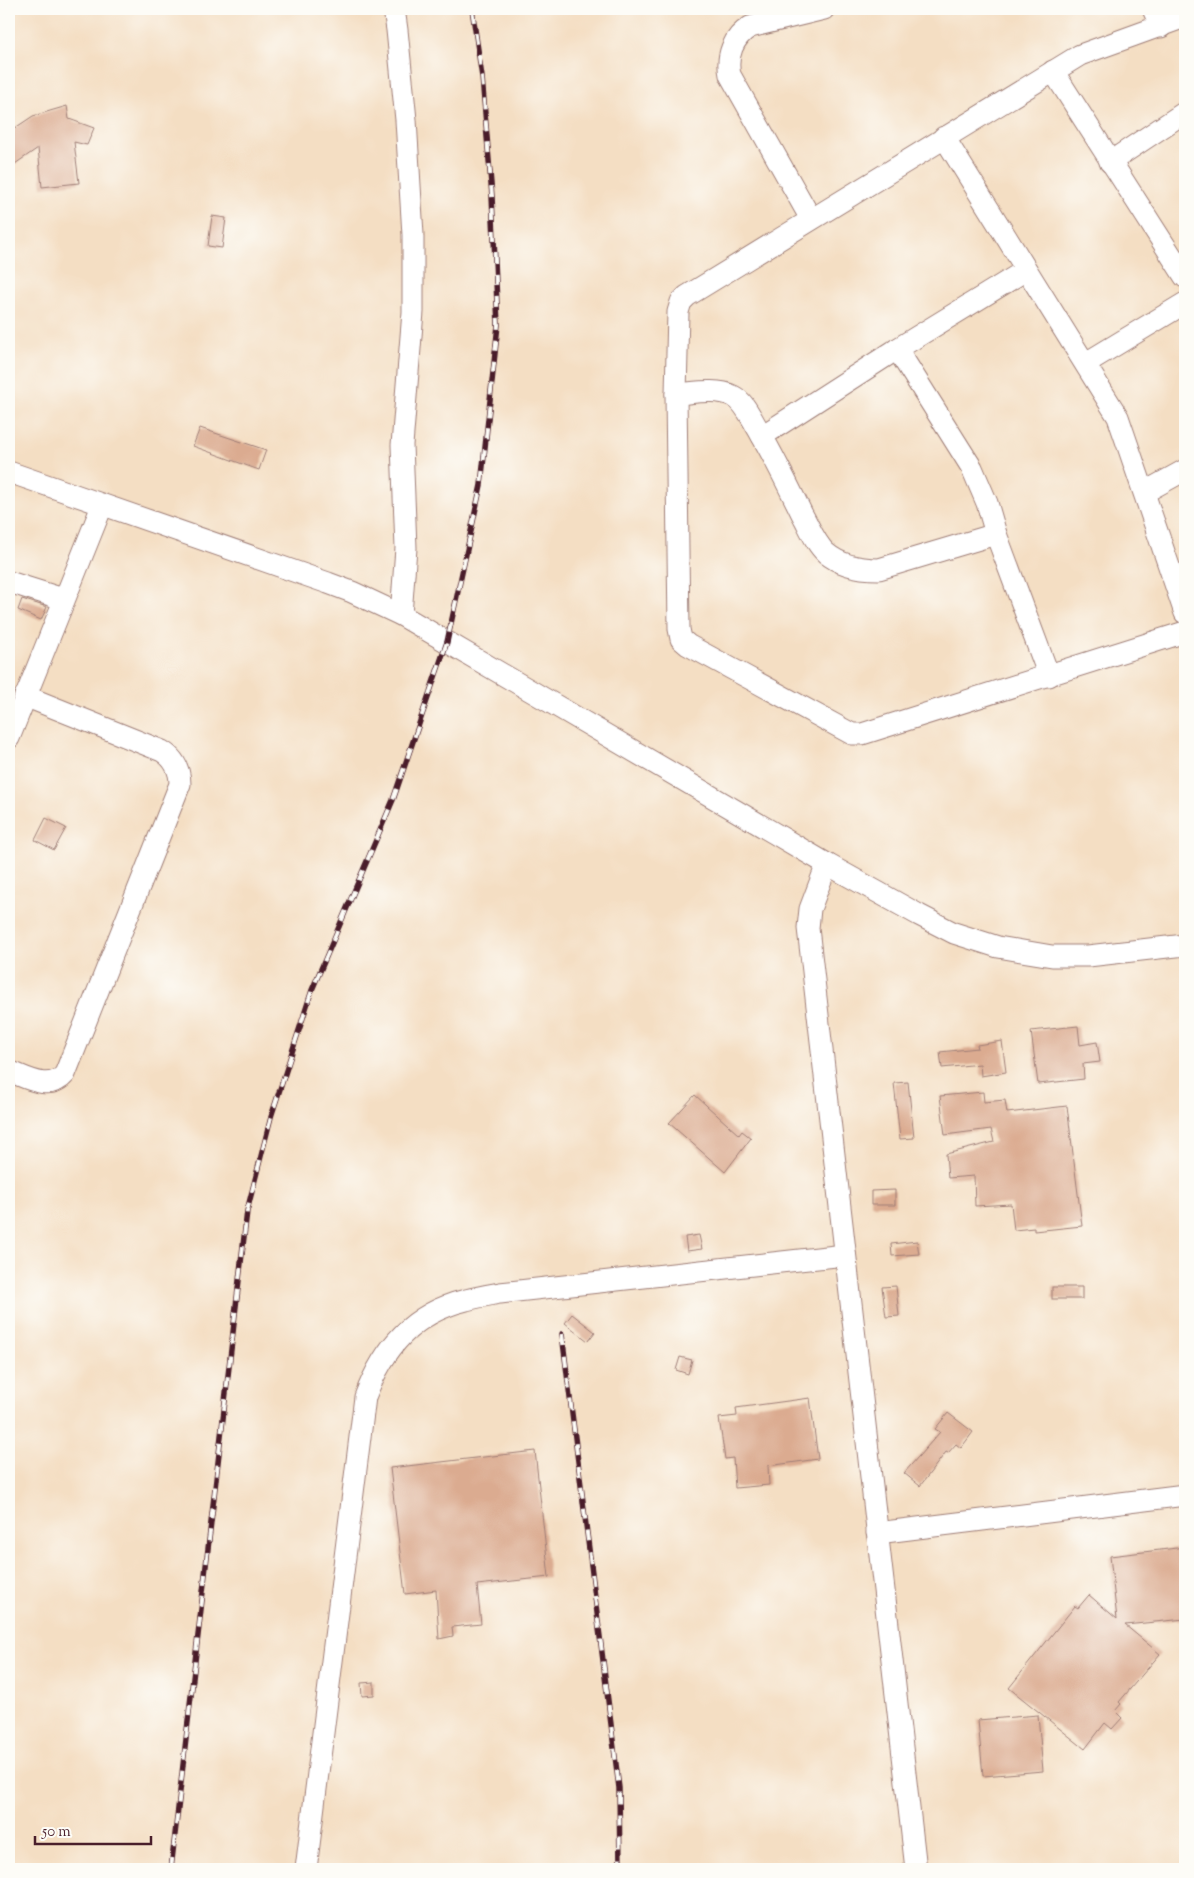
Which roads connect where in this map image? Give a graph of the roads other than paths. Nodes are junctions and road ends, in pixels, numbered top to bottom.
1 (394, 9) edge
2 (824, 9) edge
3 (1185, 17) edge
4 (1157, 18) edge
5 (1053, 71) junction
6 (1185, 112) edge
7 (944, 137) junction
8 (1110, 162) junction
9 (811, 219) junction
10 (1026, 270) junction
11 (1185, 277) edge
12 (1185, 303) edge
13 (897, 349) junction
14 (1086, 363) junction
15 (676, 394) junction
16 (762, 436) junction
17 (1185, 470) edge
18 (9, 472) edge
19 (1145, 492) junction
20 (102, 506) junction
21 (996, 534) junction
22 (9, 582) edge
23 (63, 599) junction
24 (1185, 613) edge
25 (401, 615) junction
26 (1185, 632) edge
27 (1049, 676) junction
28 (25, 696) junction
29 (9, 738) edge
30 (827, 864) junction
31 (1185, 945) edge
32 (9, 1071) edge
33 (845, 1254) junction
34 (1185, 1495) edge
35 (877, 1533) junction
36 (306, 1869) edge
37 (916, 1869) edge

1 - 25 street
2 - 9 street
3 - 4 street
4 - 5 street
5 - 7 street
5 - 8 street
6 - 8 street
7 - 9 street
7 - 10 street
8 - 11 street
9 - 15 street
10 - 13 street
10 - 14 street
12 - 14 street
13 - 16 street
13 - 21 street
14 - 19 street
15 - 16 street
15 - 27 street
16 - 21 street
17 - 19 street
18 - 20 street
19 - 24 street
20 - 23 street
20 - 25 street
21 - 27 street
22 - 23 street
23 - 28 street
25 - 30 street
26 - 27 street
28 - 29 street
28 - 32 street
30 - 31 street
30 - 33 street
33 - 35 street
33 - 36 street
34 - 35 street
35 - 37 street

